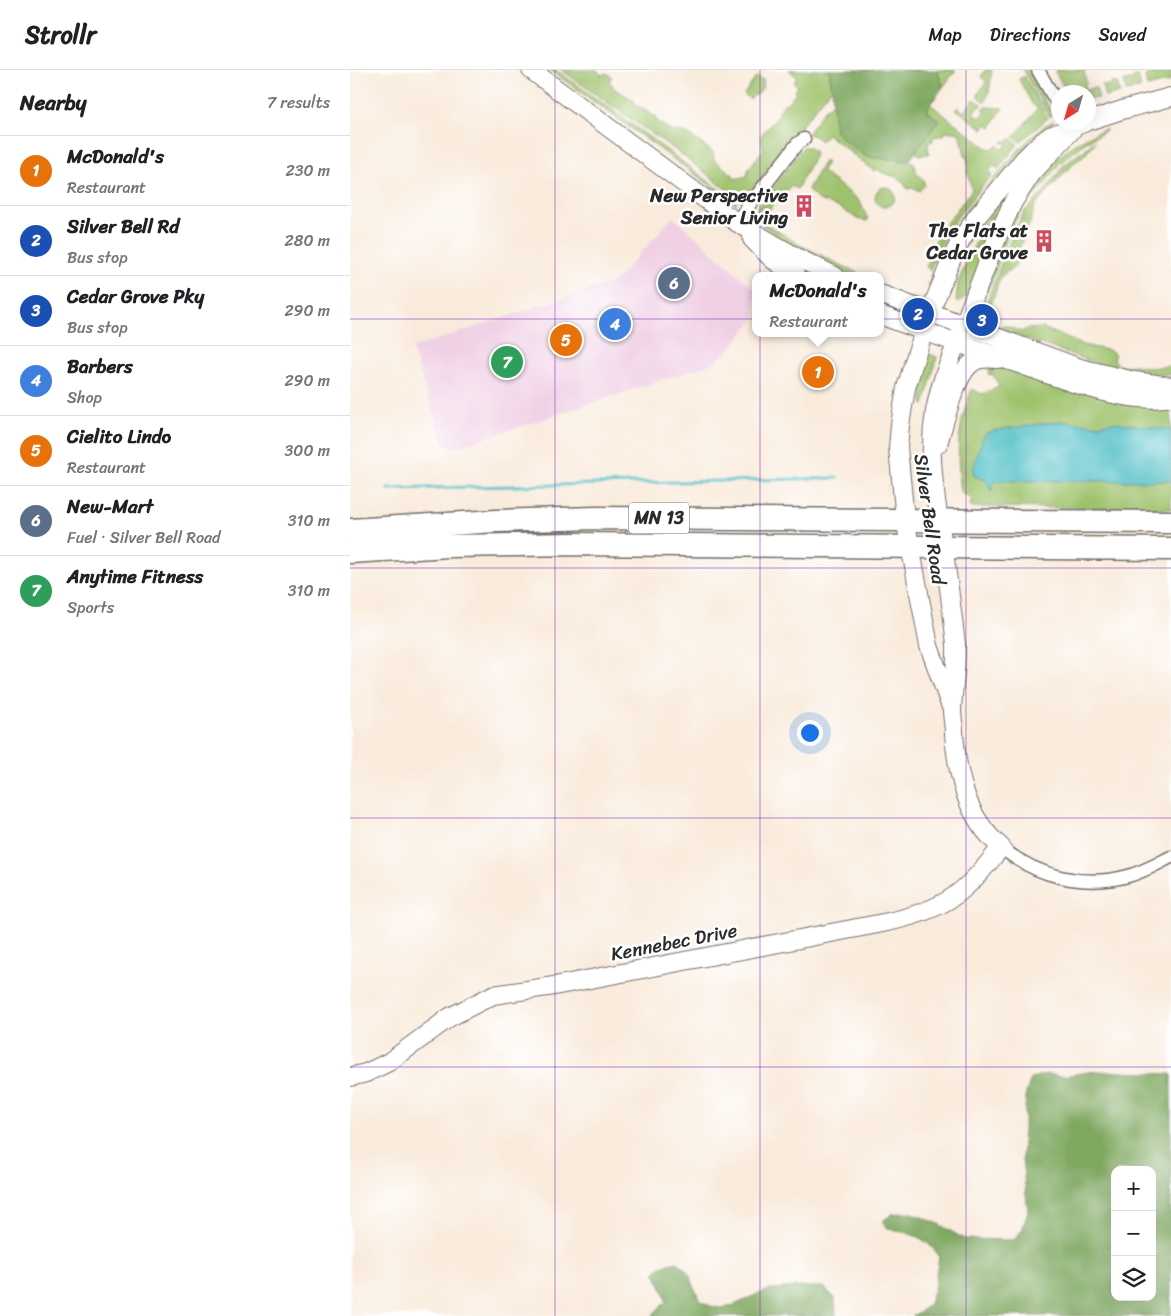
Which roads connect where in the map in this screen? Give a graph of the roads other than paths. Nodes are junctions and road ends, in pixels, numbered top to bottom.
1 (531, 70) edge
2 (1038, 70) edge
3 (1051, 93) edge
4 (1171, 97) edge
5 (1096, 118) edge
6 (1064, 130) edge
7 (1073, 130) edge
8 (804, 140) dead end
9 (736, 222) junction
10 (790, 272) edge
11 (827, 272) edge
12 (884, 295) edge
13 (931, 312) junction
14 (884, 316) edge
15 (963, 325) junction
16 (924, 331) junction
17 (957, 343) junction
18 (1006, 360) junction
19 (1171, 386) edge
20 (1171, 397) edge
21 (932, 462) junction
22 (905, 519) junction
23 (939, 520) junction
24 (1171, 522) edge
25 (350, 530) edge
26 (912, 547) junction
27 (943, 548) junction
28 (1171, 549) edge
29 (350, 552) edge
30 (952, 711) junction
31 (1001, 847) junction
32 (1171, 857) edge
33 (350, 1077) edge

1 - 9 street
2 - 3 street
4 - 5 street, Silver Bell Road
6 - 13 street, Silver Bell Road
7 - 15 street, Silver Bell Road
8 - 9 street
9 - 10 street
9 - 11 street
12 - 13 street
13 - 15 street
13 - 16 street, Silver Bell Road
14 - 16 street
15 - 17 street, Silver Bell Road
15 - 19 street
16 - 17 street
16 - 22 street, Silver Bell Road
17 - 18 street
17 - 21 street, Silver Bell Road
18 - 20 street
18 - 21 street
21 - 23 street, Silver Bell Road
22 - 23 highway, MN 13
22 - 25 highway, MN 13
22 - 26 street, Silver Bell Road
23 - 24 highway, MN 13
23 - 27 street, Silver Bell Road
26 - 27 highway, MN 13
26 - 29 highway, MN 13
26 - 30 street, Silver Bell Road
27 - 28 highway, MN 13
27 - 30 street, Silver Bell Road
30 - 31 street, Silver Bell Road
31 - 32 street, Silver Bell Road
31 - 33 street, Kennebec Drive

